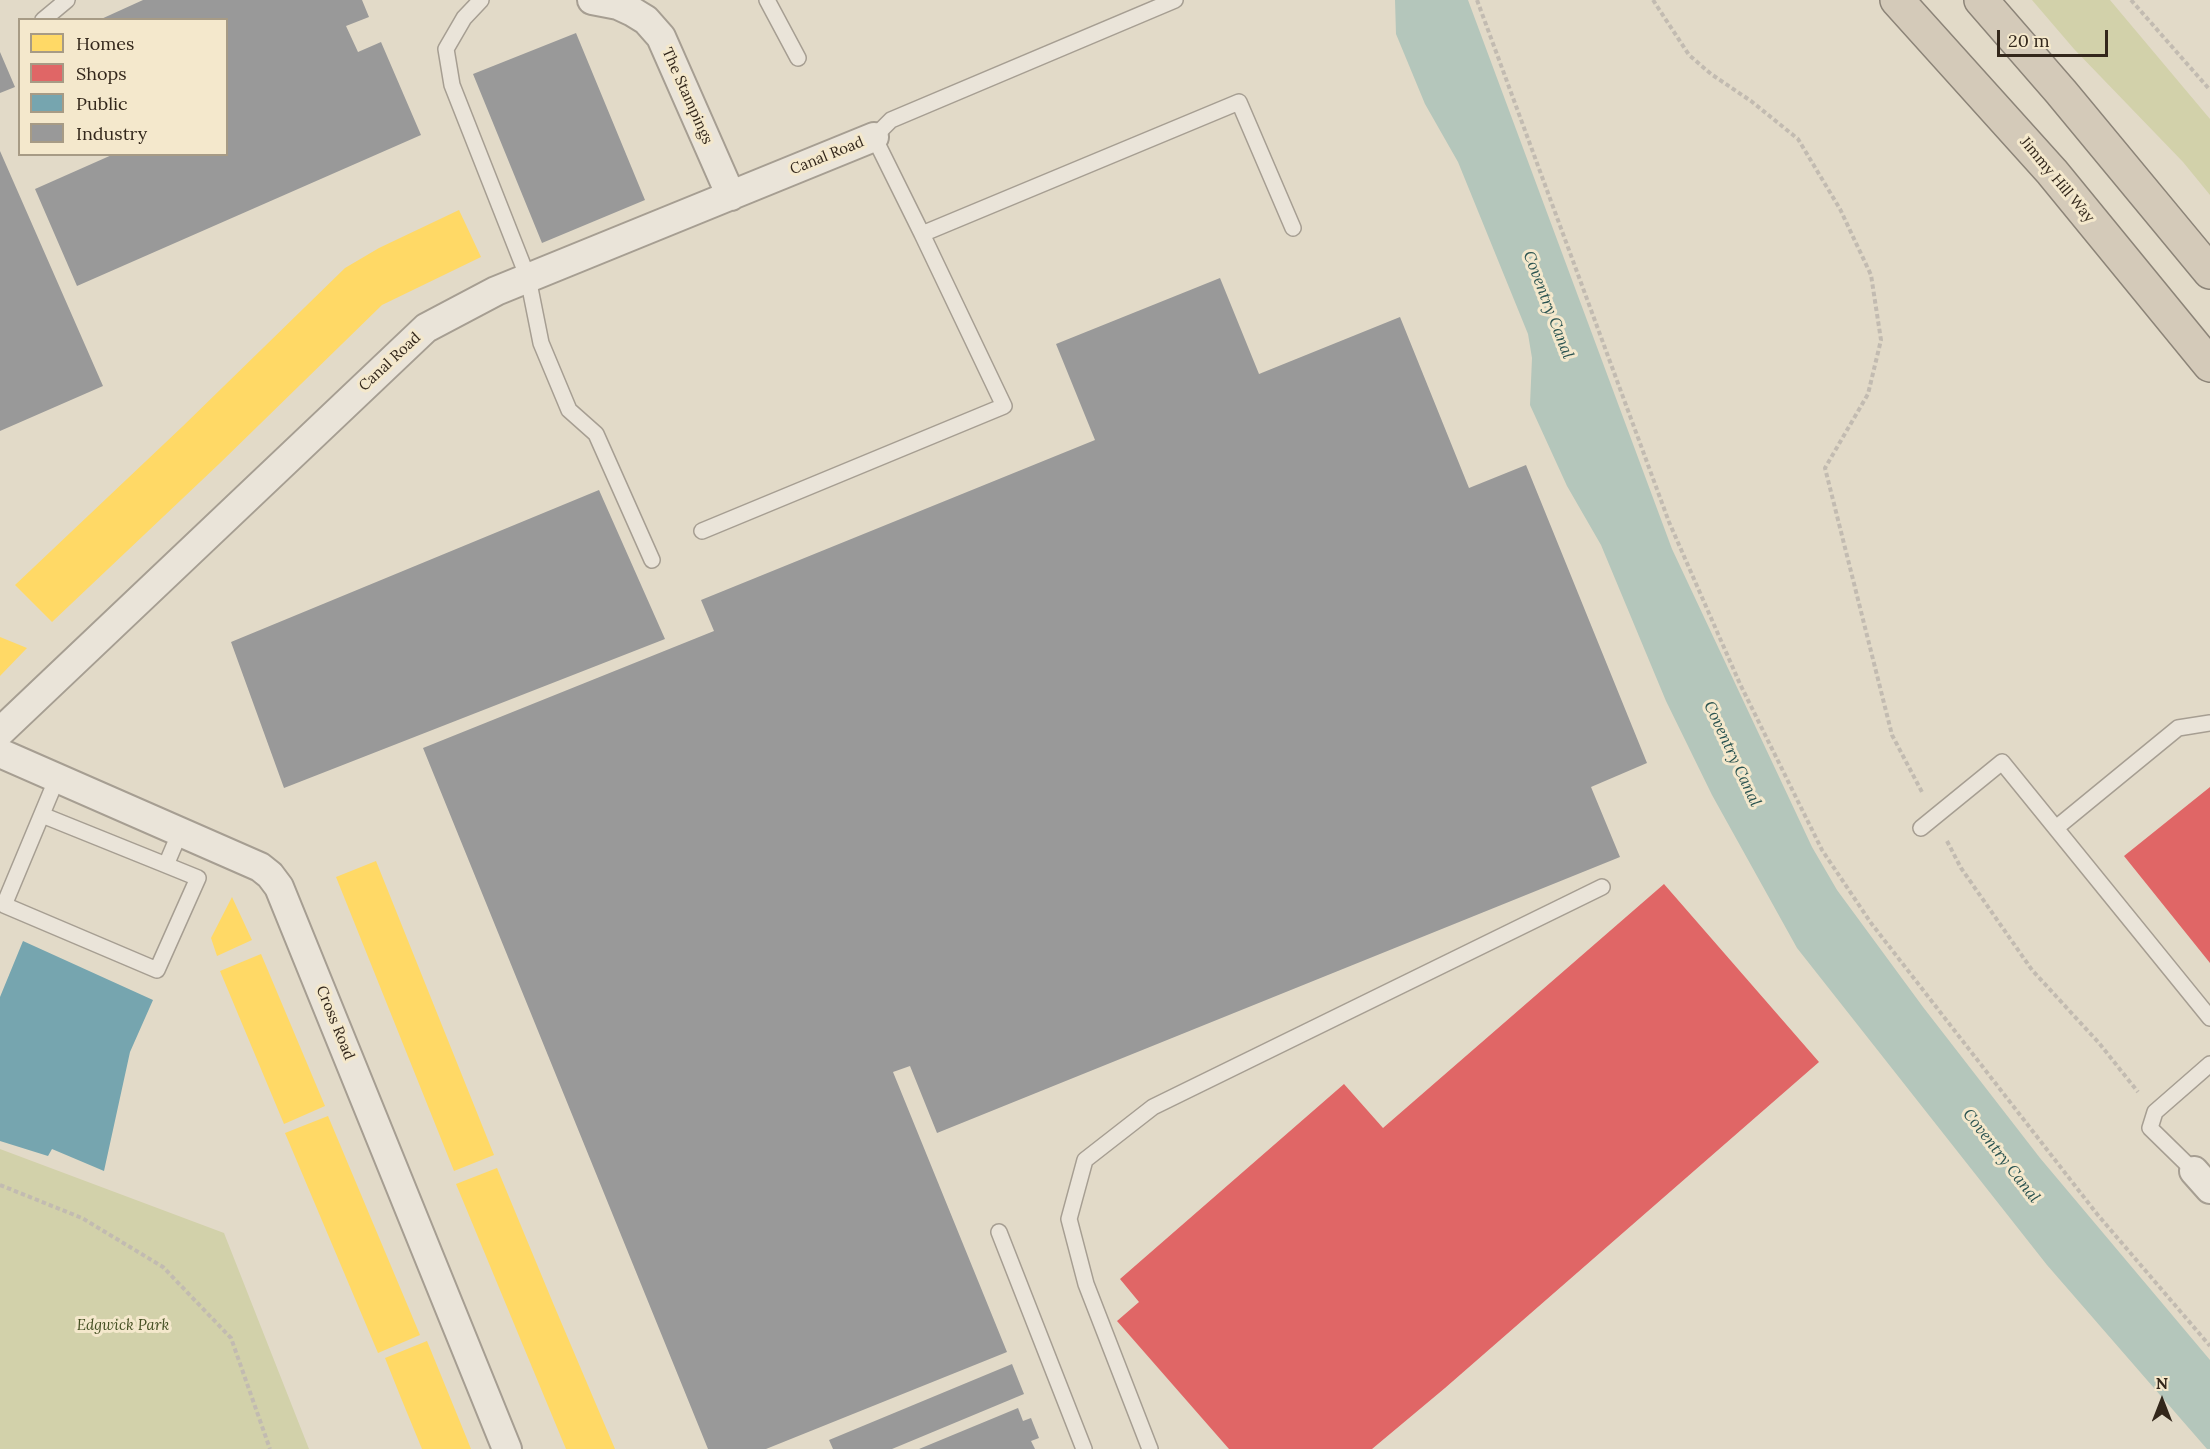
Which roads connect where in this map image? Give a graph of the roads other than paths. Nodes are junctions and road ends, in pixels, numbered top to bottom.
1 (67, 0) edge
2 (481, 0) edge
3 (592, 0) edge
4 (767, 0) edge
5 (1175, 0) edge
6 (1897, 0) edge
7 (1981, 0) edge
8 (45, 18) edge
9 (798, 58) dead end
10 (874, 137) junction
11 (731, 196) junction
12 (1293, 228) dead end
13 (922, 234) junction
14 (2210, 272) edge
15 (528, 278) junction
16 (2210, 365) edge
17 (702, 531) dead end
18 (652, 560) dead end
19 (2210, 723) edge
20 (0, 732) edge
21 (0, 753) edge
22 (57, 778) junction
23 (42, 815) junction
24 (1921, 828) dead end
25 (2056, 828) junction
26 (180, 832) junction
27 (166, 865) junction
28 (1602, 887) dead end
29 (2210, 1018) edge
30 (2210, 1064) edge
31 (2202, 1180) edge
32 (999, 1232) dead end
33 (507, 1449) edge
34 (1084, 1449) edge
35 (1150, 1449) edge

1 - 8 lane
2 - 15 lane
3 - 11 street, The Stampings
4 - 9 lane
5 - 10 lane
6 - 16 highway, Jimmy Hill Way
7 - 14 highway
10 - 11 street, Canal Road
10 - 13 lane
11 - 15 street, Canal Road
12 - 13 lane
13 - 17 lane
15 - 18 lane
15 - 20 street, Canal Road
19 - 25 lane
21 - 22 street, Cross Road
22 - 23 lane
22 - 26 street, Cross Road
23 - 27 lane
23 - 27 lane
24 - 25 lane
25 - 29 lane
26 - 27 lane
26 - 33 street, Cross Road
28 - 35 lane
30 - 31 lane
32 - 34 lane

